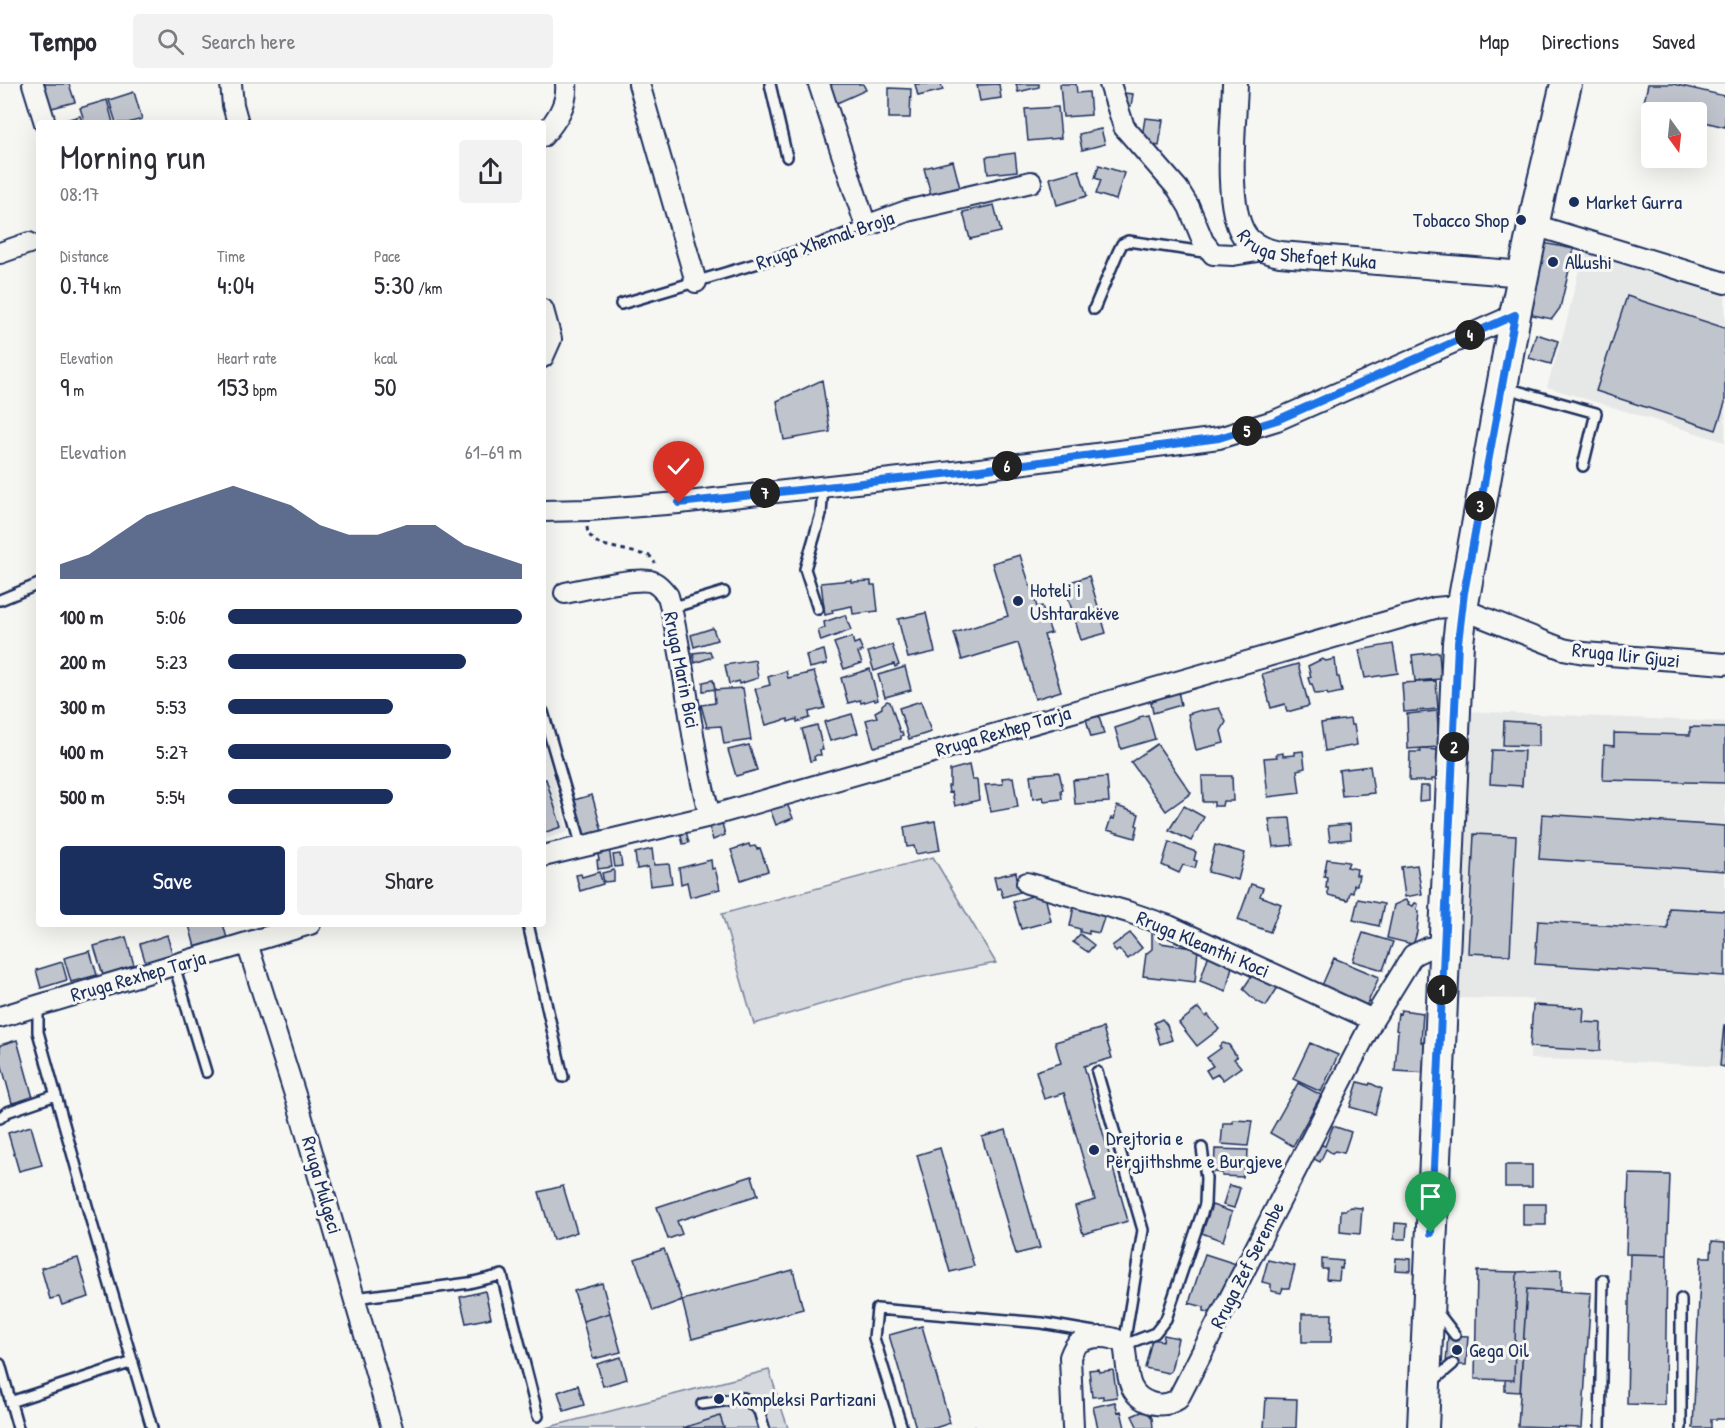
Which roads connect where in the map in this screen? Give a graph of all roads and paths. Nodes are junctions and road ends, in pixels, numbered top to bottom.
1 (33, 84) edge
2 (231, 84) edge
3 (566, 84) edge
4 (639, 84) edge
5 (770, 84) edge
6 (819, 84) edge
7 (1110, 84) edge
8 (1235, 84) edge
9 (1566, 84) edge
10 (44, 120) edge
11 (237, 120) edge
12 (546, 133) edge
13 (787, 157) dead end
14 (1031, 182) dead end
15 (1534, 225) junction
16 (866, 226) junction
17 (34, 242) edge
18 (1264, 250) junction
19 (0, 253) edge
20 (1213, 254) junction
21 (1524, 274) junction
22 (696, 282) junction
23 (1725, 283) edge
24 (621, 304) dead end
25 (1094, 309) dead end
26 (1515, 315) junction
27 (546, 321) edge
28 (546, 350) edge
29 (1503, 387) junction
30 (1583, 466) dead end
31 (823, 487) junction
32 (586, 510) junction
33 (546, 511) edge
34 (36, 585) edge
35 (659, 586) junction
36 (723, 592) dead end
37 (565, 593) dead end
38 (0, 600) edge
39 (671, 608) junction
40 (818, 609) dead end
41 (1462, 609) junction
42 (1725, 664) edge
43 (546, 722) edge
44 (710, 816) junction
45 (582, 847) junction
46 (546, 855) edge
47 (1028, 883) dead end
48 (300, 927) edge
49 (529, 927) edge
50 (247, 943) junction
51 (1444, 945) junction
52 (174, 965) junction
53 (38, 1005) junction
54 (0, 1017) edge
55 (1373, 1020) junction
56 (206, 1072) dead end
57 (1097, 1072) dead end
58 (563, 1077) dead end
59 (56, 1095) junction
60 (0, 1118) edge
61 (1202, 1148) dead end
62 (1603, 1280) dead end
63 (355, 1298) junction
64 (1682, 1299) dead end
65 (1429, 1300) junction
66 (1455, 1335) dead end
67 (1118, 1342) junction
68 (134, 1362) junction
69 (0, 1364) edge
70 (1453, 1364) dead end
71 (1425, 1389) junction
72 (10, 1402) junction
73 (702, 1404) dead end
74 (538, 1416) dead end
75 (18, 1428) edge
76 (152, 1428) edge
77 (392, 1428) edge
78 (764, 1428) edge
79 (902, 1428) edge
80 (1073, 1428) edge
81 (1423, 1428) edge
82 (1600, 1428) edge
83 (1681, 1428) edge

1 - 10 street
2 - 11 street
3 - 12 street
4 - 22 street
5 - 13 lane
6 - 16 street
7 - 20 street
8 - 18 street, Rruga Shefqet Kuka
9 - 15 main road
14 - 16 street, Rruga Xhemal Broja
15 - 21 main road
15 - 23 street
16 - 22 lane, Rruga Xhemal Broja
17 - 19 street
18 - 20 street
18 - 21 street, Rruga Shefqet Kuka
20 - 25 lane
21 - 26 main road
22 - 24 lane, Rruga Xhemal Broja
26 - 29 main road
26 - 31 street
27 - 28 street
29 - 30 lane
29 - 41 main road
31 - 32 street
31 - 40 lane
32 - 33 street
32 - 35 path
34 - 38 lane
35 - 37 street, Rruga Marin Bici
35 - 39 street, Rruga Marin Bici
36 - 39 lane
39 - 44 street, Rruga Marin Bici
41 - 42 street, Rruga Ilir Gjuzi
41 - 44 street, Rruga Rexhep Tarja
41 - 51 main road
43 - 45 lane
44 - 45 street, Rruga Rexhep Tarja
45 - 46 street, Rruga Rexhep Tarja
47 - 55 street, Rruga Kleanthi Koci
48 - 50 street, Rruga Rexhep Tarja
49 - 58 lane
50 - 52 street, Rruga Rexhep Tarja
50 - 63 street, Rruga Mulgeci
51 - 55 street, Rruga Zef Serembe
51 - 65 main road
52 - 53 street, Rruga Rexhep Tarja
52 - 56 lane
53 - 54 street, Rruga Rexhep Tarja
53 - 59 lane
55 - 67 street, Rruga Zef Serembe
57 - 67 lane
59 - 60 lane
59 - 68 lane
61 - 67 lane
62 - 82 lane
63 - 74 lane
63 - 77 street, Rruga Mulgeci
64 - 83 lane
65 - 66 lane
65 - 71 main road
67 - 79 lane
67 - 80 street
68 - 72 lane
68 - 76 lane
69 - 72 lane
70 - 71 lane
71 - 81 main road
72 - 75 lane
73 - 78 lane

